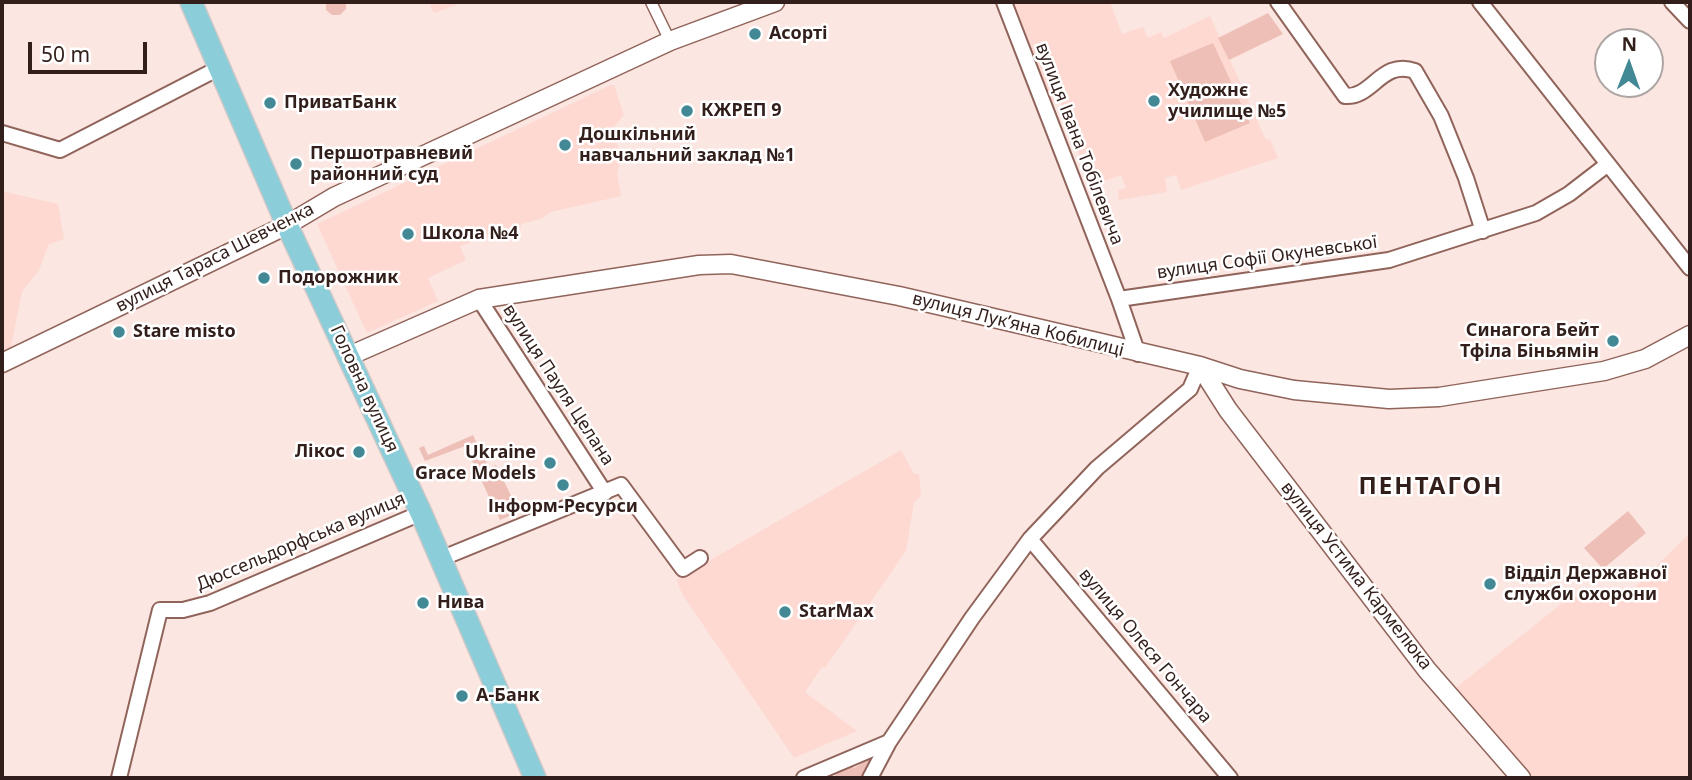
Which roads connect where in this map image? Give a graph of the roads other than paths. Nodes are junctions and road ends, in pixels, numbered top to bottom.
1 (191, 2) edge
2 (651, 2) edge
3 (775, 2) edge
4 (1004, 2) edge
5 (1278, 2) edge
6 (1480, 2) edge
7 (1672, 2) edge
8 (1690, 21) edge
9 (670, 41) junction
10 (219, 68) junction
11 (2, 133) edge
12 (1608, 164) junction
13 (287, 225) junction
14 (1483, 231) junction
15 (1690, 268) edge
16 (479, 299) junction
17 (1119, 299) junction
18 (1690, 335) edge
19 (1138, 354) junction
20 (349, 356) junction
21 (2, 363) edge
22 (1200, 366) junction
23 (605, 493) junction
24 (421, 513) junction
25 (1030, 540) junction
26 (700, 558) dead end
27 (440, 559) junction
28 (889, 742) junction
29 (822, 775) edge
30 (119, 778) edge
31 (536, 778) edge
32 (804, 778) edge
33 (870, 778) edge
34 (1230, 778) edge
35 (1521, 778) edge

1 - 10 main road, Головна вулиця
2 - 9 street
3 - 9 street, вулиця Тараса Шевченка
4 - 17 street, вулиця Івана Тобілевича
5 - 14 street
6 - 12 street
7 - 8 street
9 - 13 street, вулиця Тараса Шевченка
10 - 11 street
10 - 13 main road, Головна вулиця
12 - 14 street, вулиця Софії Окуневської
12 - 15 street
13 - 20 main road, Головна вулиця
13 - 21 street, вулиця Тараса Шевченка
14 - 17 street, вулиця Софії Окуневської
16 - 19 street, вулиця Лукʼяна Кобилиці
16 - 20 street, вулиця Лукʼяна Кобилиці
16 - 23 street, вулиця Пауля Целана
17 - 19 street, вулиця Івана Тобілевича
18 - 22 street, вулиця Лукʼяна Кобилиці
19 - 22 street, вулиця Лукʼяна Кобилиці
20 - 24 main road, Головна вулиця
22 - 25 street
22 - 35 street, вулиця Устима Кармелюка
23 - 26 street, вулиця Пауля Целана
23 - 27 street, вулиця Пауля Целана
24 - 27 main road, Головна вулиця
24 - 30 street, Дюссельдорфська вулиця
25 - 28 street
25 - 34 street, вулиця Олеся Гончара
27 - 31 main road, Головна вулиця
28 - 29 street
28 - 33 street
29 - 32 street

